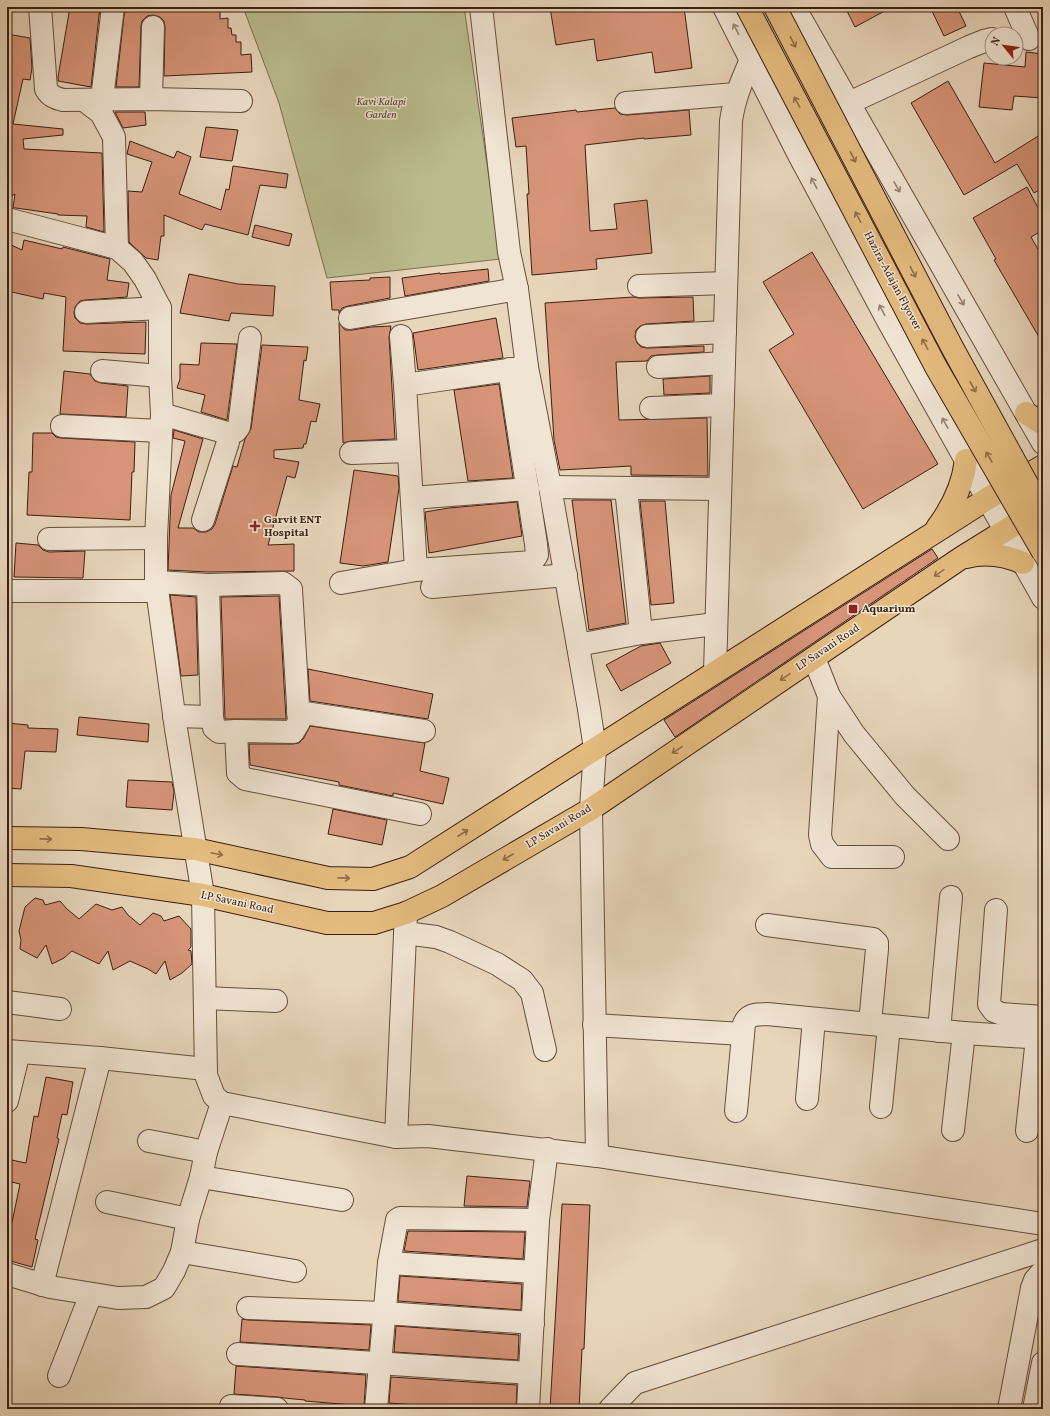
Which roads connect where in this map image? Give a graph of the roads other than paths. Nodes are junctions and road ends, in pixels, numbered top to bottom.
1 (40, 7) edge
2 (113, 7) edge
3 (481, 7) edge
4 (724, 7) edge
5 (747, 7) edge
6 (775, 7) edge
7 (794, 7) edge
8 (1015, 7) edge
9 (154, 27) dead end
10 (1029, 40) edge
11 (984, 41) edge
12 (751, 60) junction
13 (736, 94) junction
14 (152, 98) junction
15 (93, 99) junction
16 (241, 100) dead end
17 (626, 103) dead end
18 (849, 103) junction
19 (7, 219) edge
20 (117, 248) junction
21 (726, 283) junction
22 (639, 286) dead end
23 (517, 289) junction
24 (160, 308) junction
25 (86, 312) dead end
26 (350, 318) dead end
27 (725, 332) junction
28 (401, 336) dead end
29 (647, 336) dead end
30 (250, 338) dead end
31 (724, 363) junction
32 (658, 367) dead end
33 (518, 368) junction
34 (102, 371) dead end
35 (160, 376) junction
36 (405, 385) junction
37 (723, 404) junction
38 (651, 408) dead end
39 (1035, 418) edge
40 (161, 422) junction
41 (62, 426) dead end
42 (228, 436) junction
43 (1043, 443) edge
44 (409, 451) junction
45 (351, 453) dead end
46 (966, 460) junction
47 (1043, 466) edge
48 (550, 487) junction
49 (626, 488) junction
50 (720, 488) junction
51 (528, 489) junction
52 (412, 498) junction
53 (987, 499) junction
54 (1043, 508) edge
55 (1043, 513) edge
56 (203, 520) dead end
57 (1006, 530) junction
58 (932, 533) junction
59 (156, 538) junction
60 (49, 539) dead end
61 (1043, 552) edge
62 (961, 558) junction
63 (1023, 563) junction
64 (416, 570) junction
65 (566, 575) junction
66 (341, 583) dead end
67 (208, 585) junction
68 (157, 586) junction
69 (432, 587) dead end
70 (7, 591) edge
71 (1043, 598) edge
72 (716, 624) junction
73 (641, 633) junction
74 (578, 645) junction
75 (814, 658) junction
76 (715, 672) junction
77 (829, 696) junction
78 (298, 712) junction
79 (174, 716) junction
80 (212, 717) junction
81 (236, 731) junction
82 (424, 731) dead end
83 (595, 749) junction
84 (591, 809) junction
85 (420, 814) dead end
86 (7, 838) edge
87 (948, 839) dead end
88 (195, 849) junction
89 (893, 857) dead end
90 (7, 875) edge
91 (203, 895) junction
92 (951, 897) dead end
93 (996, 910) dead end
94 (405, 923) junction
95 (767, 925) dead end
96 (205, 998) junction
97 (276, 1001) dead end
98 (7, 1002) edge
99 (60, 1009) dead end
100 (1043, 1017) edge
101 (814, 1020) junction
102 (879, 1024) junction
103 (594, 1025) junction
104 (939, 1031) junction
105 (964, 1033) junction
106 (743, 1034) junction
107 (1040, 1038) edge
108 (545, 1050) dead end
109 (13, 1051) edge
110 (100, 1058) junction
111 (206, 1069) junction
112 (807, 1099) dead end
113 (7, 1101) edge
114 (222, 1103) junction
115 (881, 1107) dead end
116 (736, 1111) dead end
117 (953, 1130) dead end
118 (1027, 1131) dead end
119 (396, 1137) junction
120 (148, 1141) dead end
121 (547, 1149) junction
122 (206, 1152) junction
123 (597, 1156) junction
124 (201, 1177) junction
125 (342, 1200) dead end
126 (107, 1202) dead end
127 (188, 1219) junction
128 (538, 1220) junction
129 (1043, 1224) edge
130 (1043, 1250) edge
131 (182, 1252) junction
132 (389, 1263) junction
133 (295, 1271) dead end
134 (1043, 1271) edge
135 (535, 1272) junction
136 (7, 1274) edge
137 (42, 1284) junction
138 (91, 1294) junction
139 (248, 1308) dead end
140 (384, 1313) junction
141 (533, 1323) junction
142 (238, 1354) dead end
143 (1043, 1363) edge
144 (380, 1364) junction
145 (530, 1373) junction
146 (59, 1376) dead end
147 (1010, 1403) edge
148 (1035, 1405) edge
149 (231, 1406) dead end
150 (268, 1409) edge
151 (376, 1409) edge
152 (528, 1409) edge
153 (610, 1409) edge

1 - 15 street
2 - 15 street
3 - 23 street
12 -> 4 street
61 -> 5 main road, Hazira-Adajan Flyover, bridge
6 -> 55 main road, Hazira-Adajan Flyover, bridge
7 - 18 street
8 - 10 street
9 - 14 street
11 - 18 street
12 - 13 street
46 -> 12 street
13 - 17 street
13 - 21 street
14 - 15 street
14 - 16 street
15 - 20 street
18 -> 39 street
19 - 20 street
20 - 24 street
21 - 22 street
21 - 27 street
23 - 26 street
23 - 33 street
24 - 25 street
24 - 35 street
27 - 29 street
27 - 31 street
28 - 36 street
30 - 42 street
31 - 32 street
31 - 37 street
33 - 36 street
33 - 48 street
33 - 51 street
34 - 35 street
35 - 40 street
36 - 44 street
37 - 38 street
37 - 50 street
39 - 43 street
40 - 41 street
40 - 42 street
40 - 59 street
42 - 56 street
44 - 45 street
44 - 52 street
46 - 53 street
46 - 58 main road
47 - 53 main road
48 - 49 street
48 - 65 street
49 - 50 street
49 - 73 street
50 - 72 street
51 - 52 street
51 - 64 street
52 - 64 street
53 - 57 street
53 - 58 main road
54 - 57 main road, LP Savani Road
57 - 62 main road, LP Savani Road
57 - 63 street
58 - 76 main road
59 - 60 street
59 - 68 street
62 - 63 main road
62 -> 75 main road, LP Savani Road
63 - 71 street
64 - 66 street
65 - 69 street
65 - 74 street
67 - 68 street
67 - 78 street
67 - 80 street
68 - 70 street
68 - 79 street
72 - 73 street
72 - 76 street
73 - 74 street
74 - 83 street
75 - 77 street
75 -> 84 main road, LP Savani Road
76 - 83 main road
77 - 87 street
77 - 89 street
78 - 81 street
78 - 82 street
79 - 80 street
79 - 88 street
80 - 81 street
81 - 85 street
83 - 84 street
88 -> 83 main road
84 -> 94 main road, LP Savani Road
84 - 103 street
86 -> 88 main road
88 - 91 street
90 - 91 main road, LP Savani Road
91 - 94 main road, LP Savani Road
91 - 96 street
92 - 104 street
93 - 100 street
94 - 108 street
94 - 119 street
95 - 102 street
96 - 97 street
96 - 111 street
98 - 99 street
101 - 102 street
101 - 106 street
101 - 112 street
102 - 104 street
102 - 115 street
103 - 106 street
103 - 123 street
104 - 105 street
105 - 107 street
105 - 117 street
106 - 116 street
107 - 118 street
109 - 110 street
109 - 113 street
110 - 111 street
110 - 137 street
111 - 114 street
114 - 119 street
114 - 122 street
119 - 121 street
120 - 122 street
121 - 123 street
121 - 128 street
122 - 124 street
123 - 129 street
124 - 125 street
124 - 127 street
126 - 127 street
127 - 131 street
128 - 132 street
128 - 135 street
130 - 153 street
131 - 133 street
131 - 138 street
132 - 135 street
132 - 140 street
134 - 147 street
135 - 141 street
136 - 137 street
137 - 138 street
138 - 146 street
139 - 140 street
140 - 141 street
140 - 144 street
141 - 145 street
142 - 144 street
143 - 148 street
144 - 145 street
144 - 151 street
145 - 152 street
147 - 148 street
149 - 150 street

